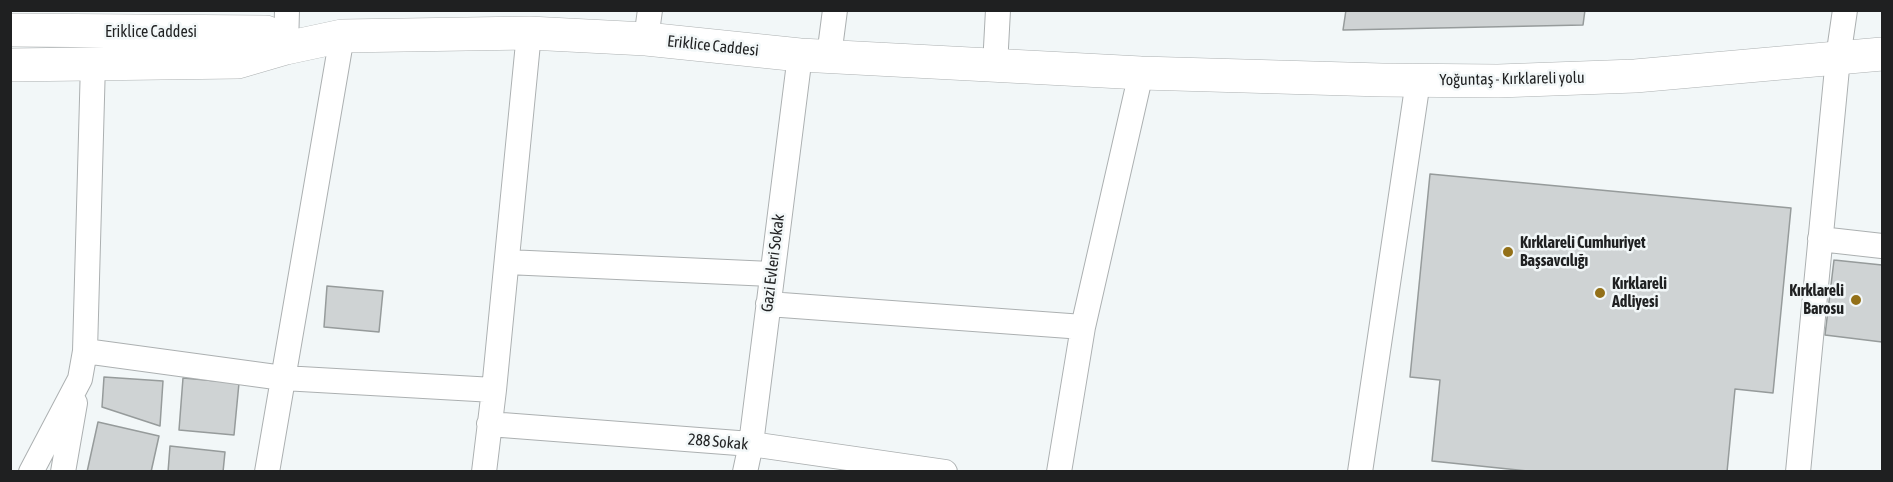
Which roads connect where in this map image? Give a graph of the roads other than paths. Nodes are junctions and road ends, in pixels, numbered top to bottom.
1 (287, 10) edge
2 (835, 10) edge
3 (998, 10) edge
4 (1845, 10) edge
5 (49, 21) edge
6 (648, 25) edge
7 (10, 30) edge
8 (529, 33) junction
9 (342, 36) junction
10 (286, 48) junction
11 (1882, 54) edge
12 (815, 56) junction
13 (1838, 58) junction
14 (93, 63) junction
15 (10, 65) edge
16 (995, 66) junction
17 (1141, 73) junction
18 (1418, 81) junction
19 (1820, 239) junction
20 (1882, 246) edge
21 (507, 262) junction
22 (771, 274) junction
23 (768, 304) junction
24 (1083, 327) junction
25 (85, 351) junction
26 (283, 378) junction
27 (80, 379) junction
28 (494, 390) junction
29 (489, 424) junction
30 (751, 444) junction
31 (31, 471) edge
32 (63, 471) edge
33 (267, 471) edge
34 (483, 471) edge
35 (745, 471) edge
36 (945, 471) edge
37 (1059, 471) edge
38 (1360, 471) edge
39 (1798, 471) edge

1 - 10 street
2 - 12 street, Gazi Evleri Sokak
3 - 16 street
4 - 13 street
5 - 7 street, Eriklice Caddesi
5 - 10 street, Eriklice Caddesi
6 - 8 street, Eriklice Caddesi
6 - 12 street, Eriklice Caddesi
8 - 9 street, Eriklice Caddesi
8 - 21 street
9 - 10 street, Eriklice Caddesi
9 - 26 street
10 - 14 street, Eriklice Caddesi
11 - 13 street, Yoğuntaş - Kırklareli yolu
12 - 16 street, Eriklice Caddesi
12 - 22 street, Gazi Evleri Sokak
13 - 18 street, Yoğuntaş - Kırklareli yolu
13 - 19 street
14 - 15 street, Eriklice Caddesi
14 - 25 street
16 - 17 street, Eriklice Caddesi
17 - 18 street, Yoğuntaş - Kırklareli yolu
17 - 24 street
18 - 38 street
19 - 20 street
19 - 39 street
21 - 22 street
21 - 28 street
22 - 23 street, Gazi Evleri Sokak
23 - 24 street
23 - 30 street, Gazi Evleri Sokak
24 - 37 street
25 - 26 street
25 - 27 street
26 - 28 street
26 - 33 street
27 - 31 street
27 - 32 street
28 - 29 street
29 - 30 street, 288 Sokak
29 - 34 street
30 - 35 street, Gazi Evleri Sokak
30 - 36 street, 288 Sokak

